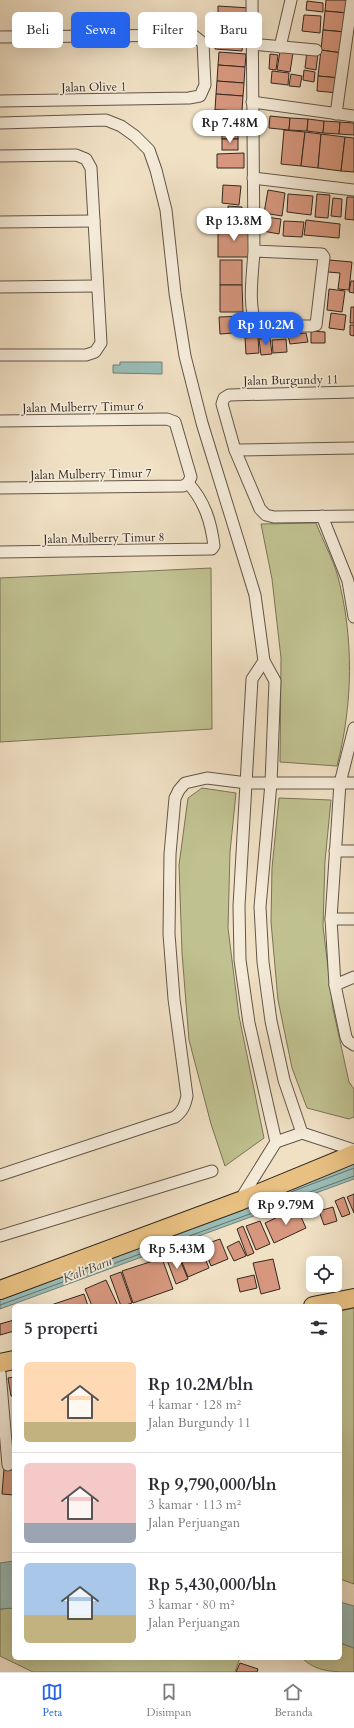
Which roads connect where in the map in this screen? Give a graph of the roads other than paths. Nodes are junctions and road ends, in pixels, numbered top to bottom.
1 (252, 0) edge
2 (291, 0) edge
3 (352, 0) edge
4 (252, 12) edge
5 (0, 37) edge
6 (262, 45) edge
7 (280, 47) junction
8 (252, 48) edge
9 (316, 50) dead end
10 (0, 101) edge
11 (252, 102) junction
12 (336, 114) junction
13 (354, 116) edge
14 (0, 122) edge
15 (0, 156) edge
16 (253, 178) junction
17 (354, 190) edge
18 (94, 221) junction
19 (0, 222) edge
20 (254, 251) junction
21 (98, 286) junction
22 (0, 288) edge
23 (0, 355) edge
24 (354, 392) edge
25 (0, 422) edge
26 (354, 448) edge
27 (235, 450) junction
28 (186, 485) junction
29 (0, 488) edge
30 (322, 516) junction
31 (354, 516) edge
32 (0, 552) edge
33 (351, 581) edge
34 (354, 617) edge
35 (264, 660) junction
36 (354, 728) edge
37 (247, 783) junction
38 (340, 783) junction
39 (354, 783) edge
40 (271, 784) junction
41 (335, 851) junction
42 (354, 851) edge
43 (354, 919) edge
44 (332, 920) junction
45 (354, 977) edge
46 (335, 985) junction
47 (354, 1045) edge
48 (302, 1133) junction
49 (276, 1142) junction
50 (354, 1150) edge
51 (354, 1154) edge
52 (212, 1171) dead end
53 (0, 1175) edge
54 (240, 1201) junction
55 (0, 1236) edge
56 (0, 1290) edge
57 (354, 1298) edge
58 (324, 1304) edge
59 (12, 1360) edge
60 (0, 1363) edge
61 (0, 1373) edge
62 (8, 1465) dead end

1 - 4 street
2 - 7 street
3 - 12 street
5 - 10 street, Jalan Olive 1
6 - 7 street
7 - 9 street
8 - 11 street
11 - 12 street
11 - 16 street
12 - 13 street
14 - 35 street
15 - 18 street
16 - 17 street
16 - 20 street
18 - 19 street
18 - 21 street
20 - 20 street
21 - 22 street
21 - 23 street
24 - 27 street, Jalan Burgundy 11
25 - 28 street, Jalan Mulberry Timur 6
26 - 27 street
27 - 30 street
28 - 29 street, Jalan Mulberry Timur 7
28 - 32 street, Jalan Mulberry Timur 8
30 - 31 street
30 - 33 street
33 - 34 street
35 - 37 street
35 - 40 street
36 - 38 street
37 - 40 street
37 - 49 street
37 - 53 street
38 - 39 street
38 - 40 street
38 - 41 street
40 - 48 street
41 - 42 street
41 - 44 street
43 - 44 street
44 - 46 street
45 - 46 street
46 - 47 street
48 - 49 street
48 - 50 street
49 - 54 street
51 - 54 main road
52 - 55 street
54 - 56 main road
57 - 58 main road
59 - 60 main road
61 - 62 street

